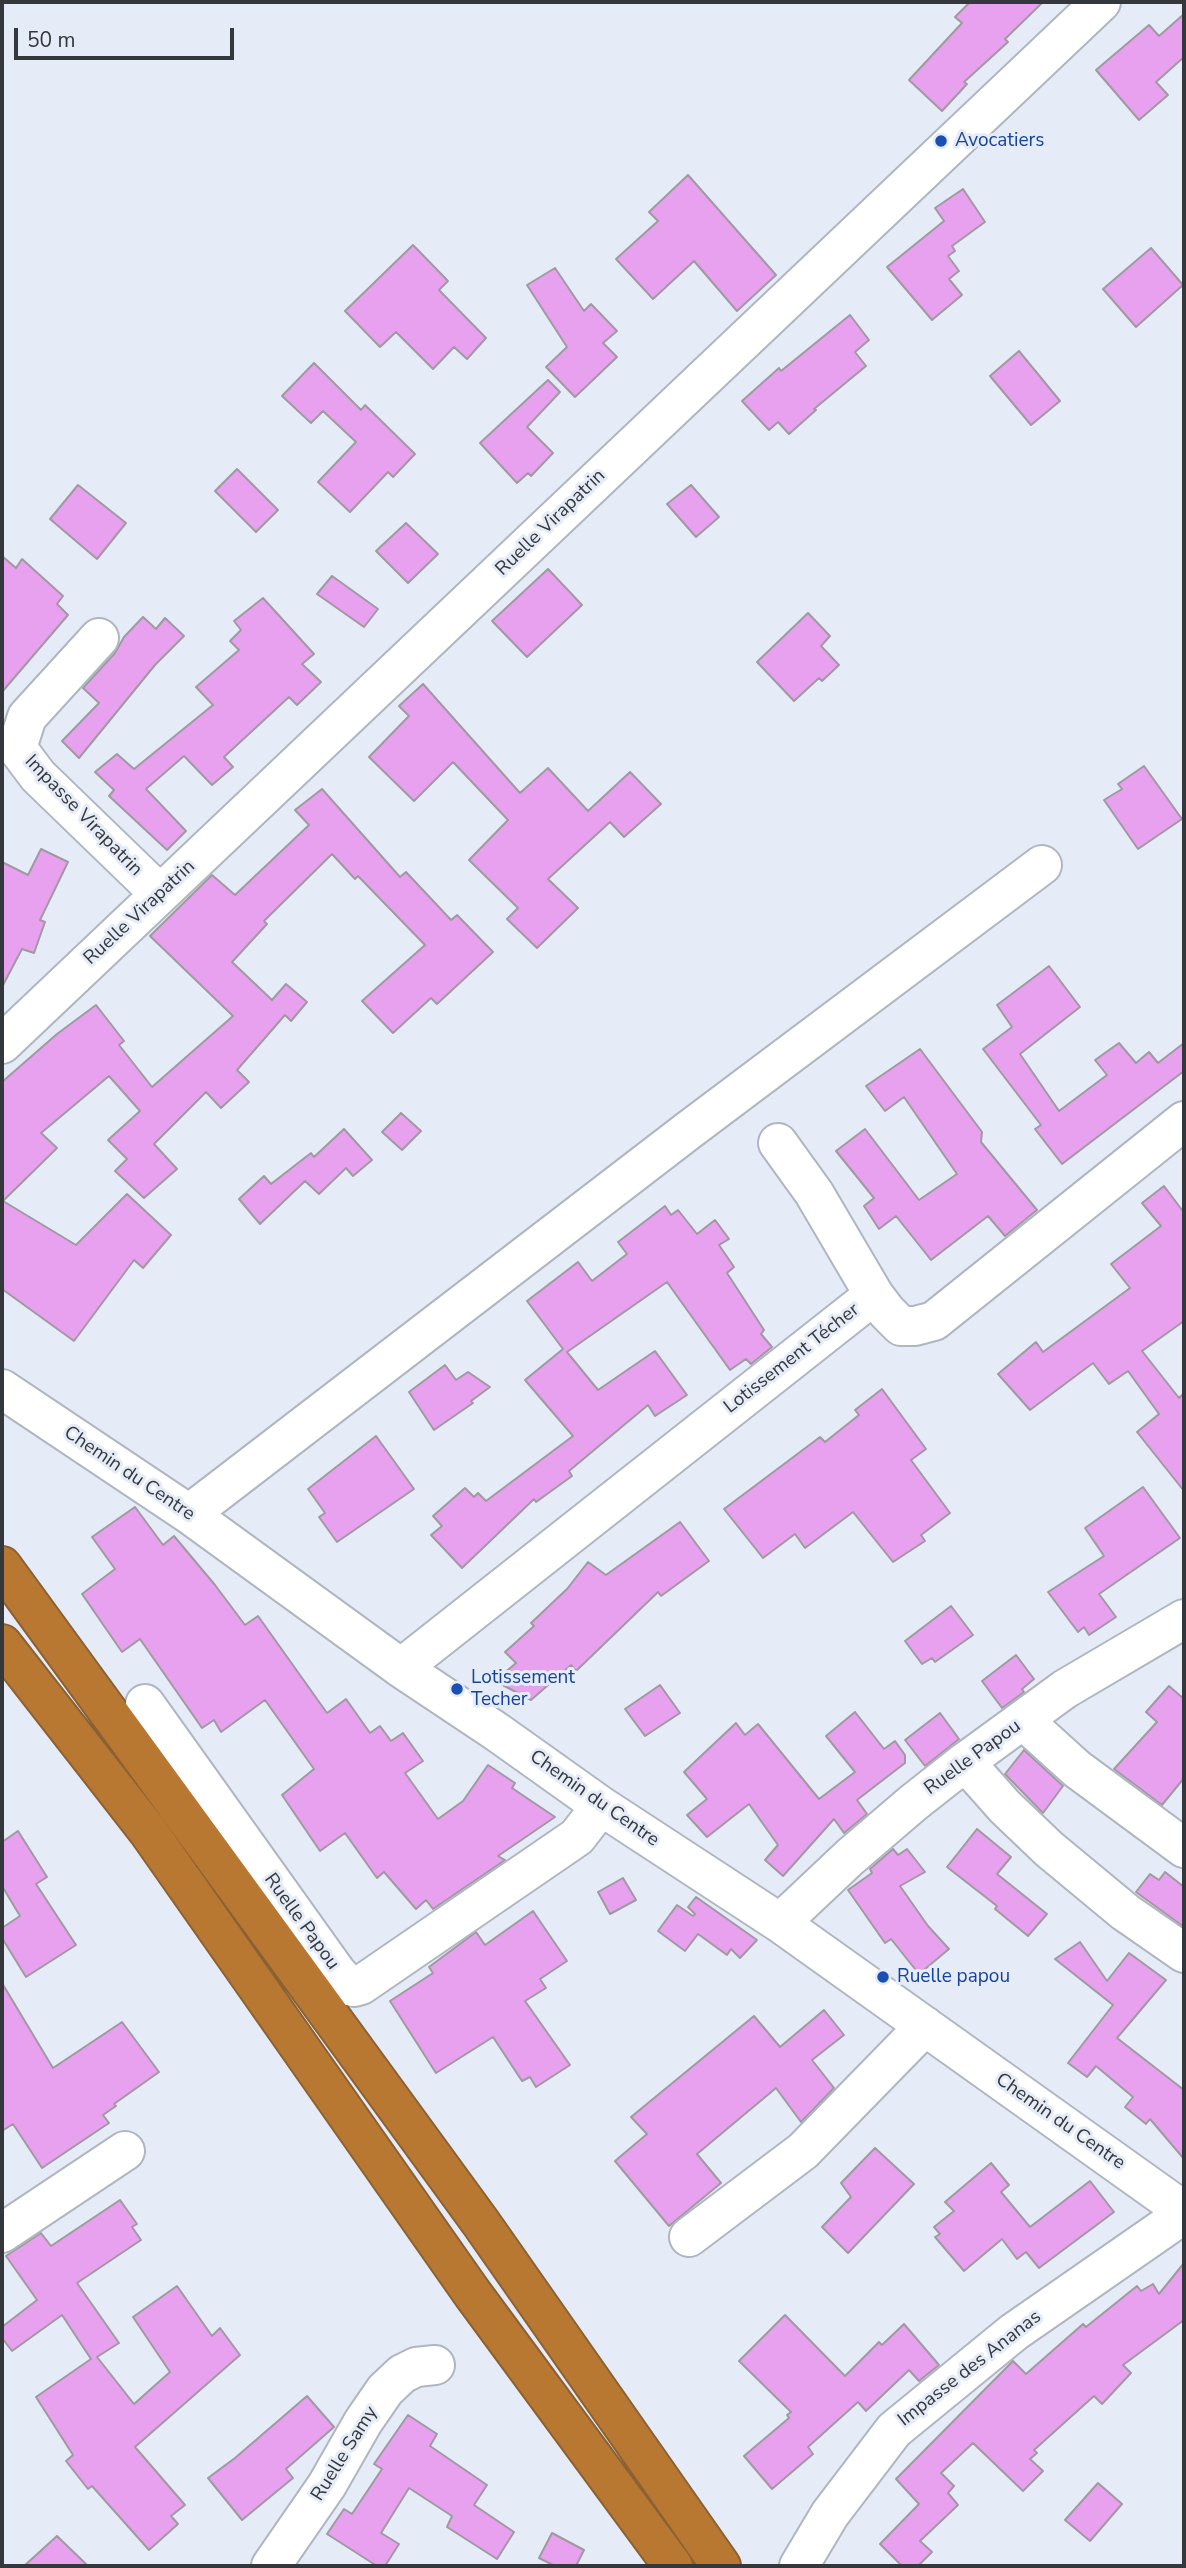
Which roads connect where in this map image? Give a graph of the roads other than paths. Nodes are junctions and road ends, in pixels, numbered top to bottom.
1 (1101, 2) edge
2 (99, 638) dead end
3 (1042, 865) dead end
4 (160, 894) junction
5 (2, 1044) edge
6 (1184, 1121) edge
7 (778, 1143) dead end
8 (874, 1295) junction
9 (2, 1389) edge
10 (189, 1514) junction
11 (2, 1566) edge
12 (1184, 1619) edge
13 (2, 1644) edge
14 (13, 1663) edge
15 (401, 1668) junction
16 (145, 1704) dead end
17 (1024, 1721) junction
18 (965, 1762) junction
19 (601, 1806) junction
20 (1184, 1848) edge
21 (780, 1923) junction
22 (1184, 1954) edge
23 (925, 2026) junction
24 (125, 2151) dead end
25 (1184, 2212) edge
26 (2, 2233) edge
27 (689, 2237) dead end
28 (435, 2365) dead end
29 (271, 2566) edge
30 (673, 2566) edge
31 (722, 2566) edge
32 (799, 2566) edge

1 - 4 street, Ruelle Virapatrin
2 - 4 street, Impasse Virapatrin
3 - 10 street
4 - 5 street, Ruelle Virapatrin
6 - 8 street, Lotissement Técher
7 - 8 street
8 - 15 street, Lotissement Técher
9 - 10 street, Chemin du Centre
10 - 15 street, Chemin du Centre
11 - 31 highway
12 - 17 street, Ruelle Papou
13 - 14 highway
14 - 30 highway
15 - 19 street, Chemin du Centre
16 - 19 street, Ruelle Papou
17 - 18 street, Ruelle Papou
17 - 20 street
18 - 21 street, Ruelle Papou
18 - 22 street
19 - 21 street, Chemin du Centre
21 - 23 street, Chemin du Centre
23 - 25 street, Chemin du Centre
23 - 27 street
24 - 26 street
25 - 32 street, Impasse des Ananas
28 - 29 street, Ruelle Samy

